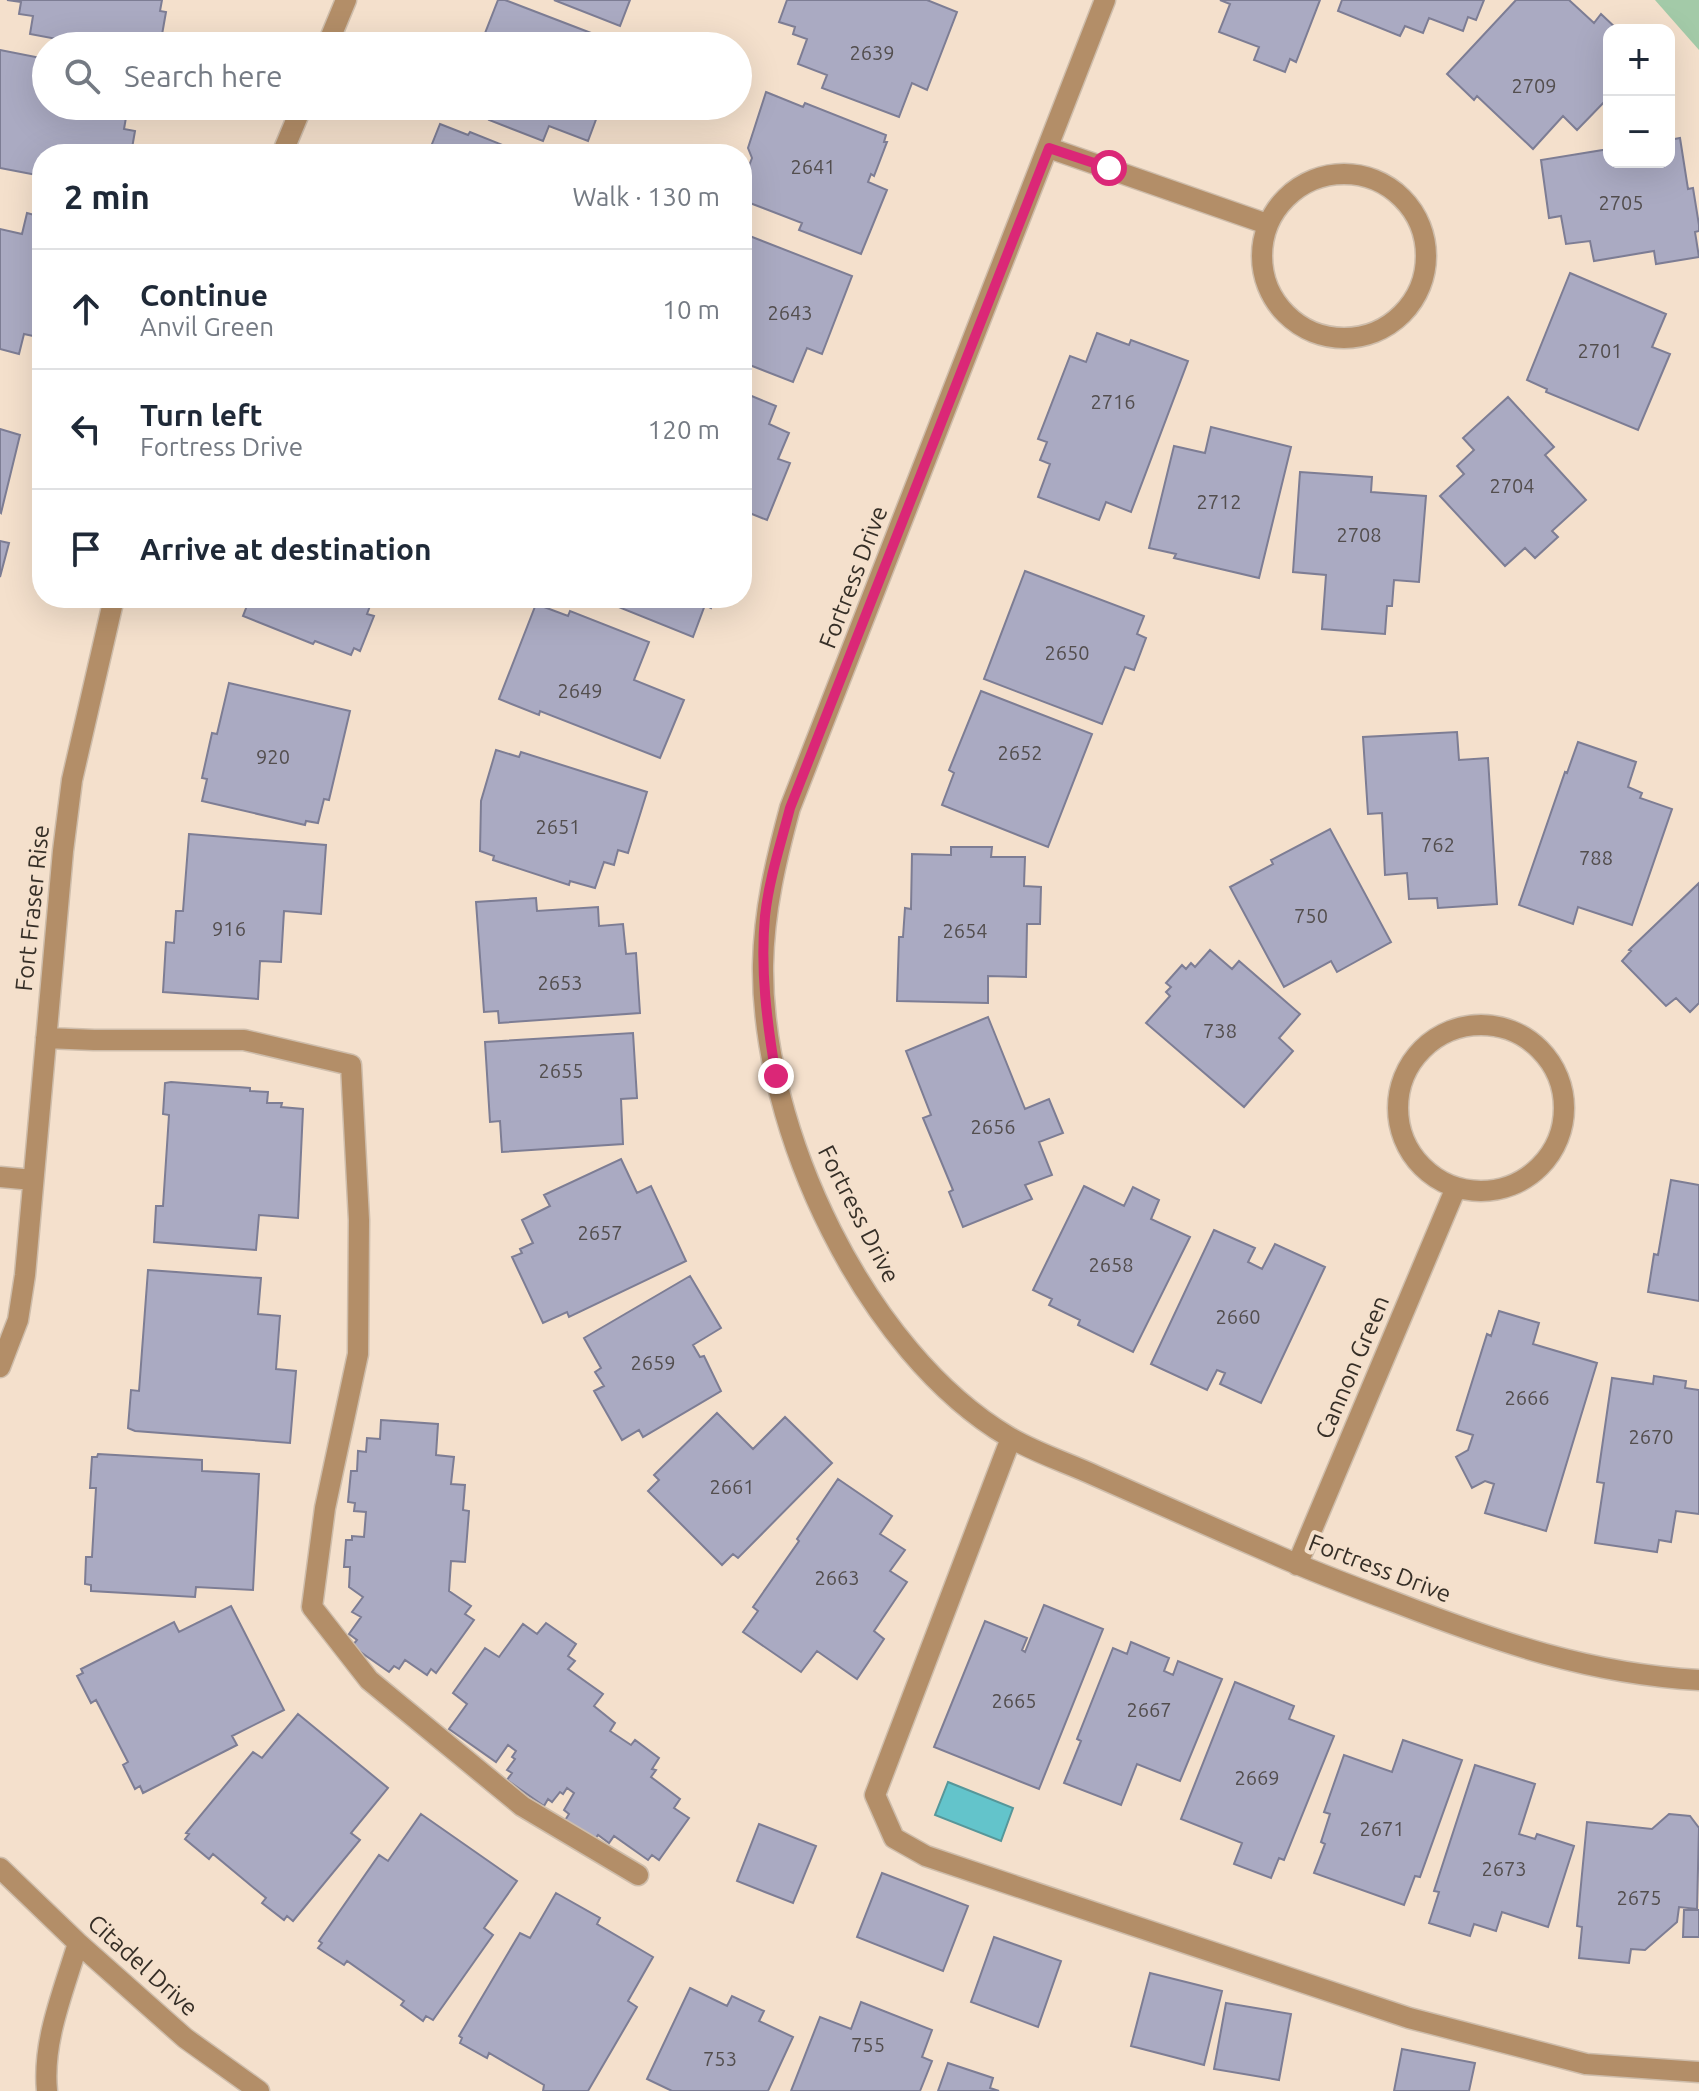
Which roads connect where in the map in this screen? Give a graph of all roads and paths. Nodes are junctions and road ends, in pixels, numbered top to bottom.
1 (346, 0) edge
2 (1105, 0) edge
3 (333, 32) edge
4 (296, 120) edge
5 (286, 144) edge
6 (1049, 148) junction
7 (1267, 224) junction
8 (112, 608) edge
9 (46, 1038) junction
10 (0, 1177) edge
11 (33, 1180) junction
12 (1455, 1190) junction
13 (0, 1367) edge
14 (1011, 1438) junction
15 (1297, 1565) junction
16 (1699, 1680) edge
17 (0, 1868) edge
18 (638, 1875) dead end
19 (78, 1943) junction
20 (1699, 2072) edge
21 (47, 2091) edge
22 (259, 2091) edge

1 - 3 street
2 - 6 street, Fortress Drive
4 - 5 street
6 - 7 street
6 - 14 street, Fortress Drive
7 - 7 street
8 - 9 street, Fort Fraser Rise
9 - 11 street, Fort Fraser Rise
9 - 18 street
10 - 11 street
11 - 13 street, Fort Fraser Rise
12 - 12 street
12 - 15 street, Cannon Green
14 - 15 street, Fortress Drive
14 - 20 street
15 - 16 street, Fortress Drive
17 - 19 street, Citadel Drive
19 - 21 street
19 - 22 street, Citadel Drive

